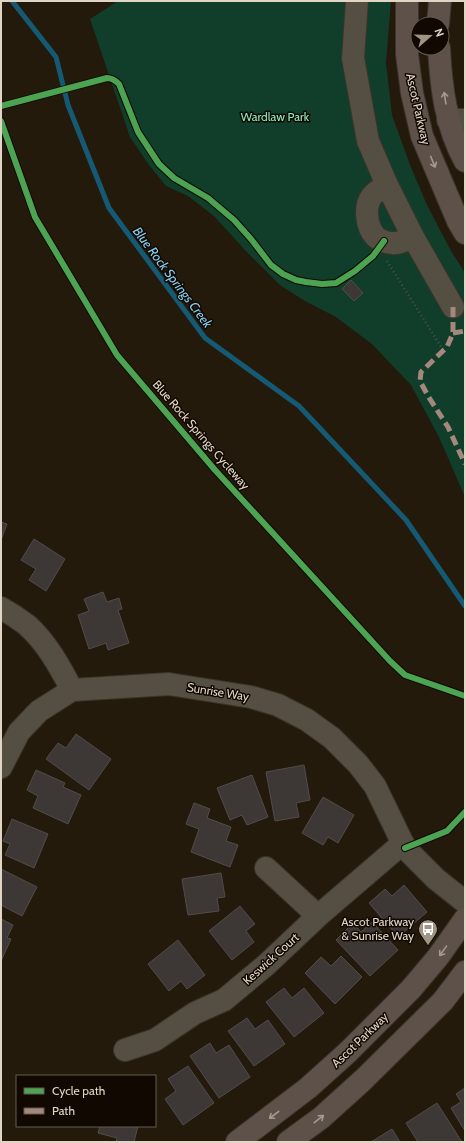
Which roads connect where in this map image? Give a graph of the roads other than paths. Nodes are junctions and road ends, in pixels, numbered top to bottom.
1 (357, 1) edge
2 (407, 1) edge
3 (440, 1) edge
4 (439, 16) edge
5 (439, 56) edge
6 (456, 120) edge
7 (465, 162) edge
8 (387, 185) junction
9 (465, 233) edge
10 (412, 237) junction
11 (453, 307) dead end
12 (1, 608) edge
13 (72, 690) junction
14 (1, 767) edge
15 (402, 843) junction
16 (266, 868) dead end
17 (465, 902) edge
18 (318, 916) junction
19 (465, 919) edge
20 (465, 972) edge
21 (125, 1050) dead end
22 (250, 1138) edge
23 (288, 1142) edge

1 - 8 street
2 -> 9 main road, Ascot Parkway
3 - 4 main road
6 -> 5 main road
6 - 7 main road
8 - 10 street
8 - 10 street
10 - 11 street
12 - 13 street
13 - 14 street, Sunrise Way
13 - 15 street, Sunrise Way
15 - 17 street, Sunrise Way
15 - 18 street, Keswick Court
16 - 18 street
18 - 21 street, Keswick Court
19 -> 22 main road, Ascot Parkway
23 -> 20 main road

